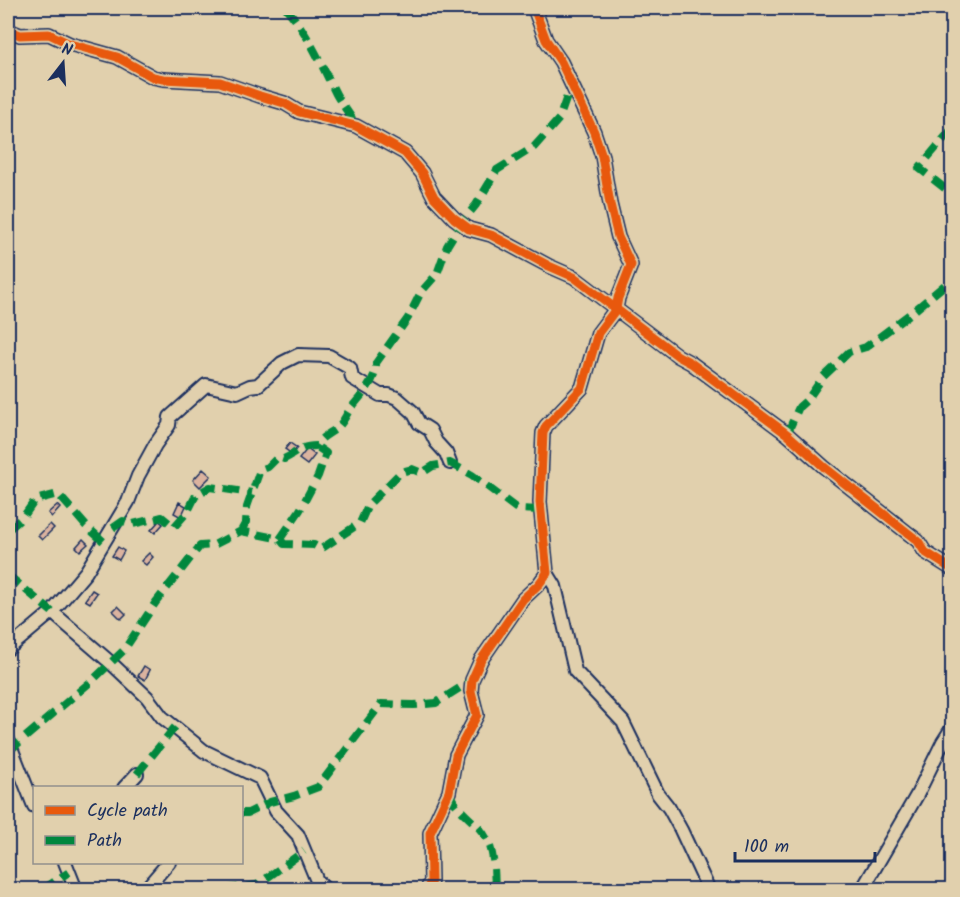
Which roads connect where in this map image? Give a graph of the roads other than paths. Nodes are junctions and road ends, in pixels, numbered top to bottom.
1 (534, 8) edge
2 (8, 30) edge
3 (616, 309) junction
4 (450, 463) dead end
5 (952, 569) edge
6 (547, 573) junction
7 (52, 612) junction
8 (8, 649) edge
9 (952, 728) edge
10 (8, 740) edge
11 (137, 774) dead end
12 (126, 786) edge
13 (33, 803) edge
14 (66, 864) edge
15 (167, 864) edge
16 (76, 890) edge
17 (144, 890) edge
18 (326, 890) edge
19 (427, 890) edge
20 (709, 890) edge
21 (862, 890) edge

1 - 3 street
2 - 3 street
3 - 5 street
3 - 6 street
4 - 7 street
6 - 19 street
6 - 20 street
7 - 8 street
7 - 18 street
9 - 21 street
10 - 13 street
11 - 12 street
14 - 16 street
15 - 17 street

